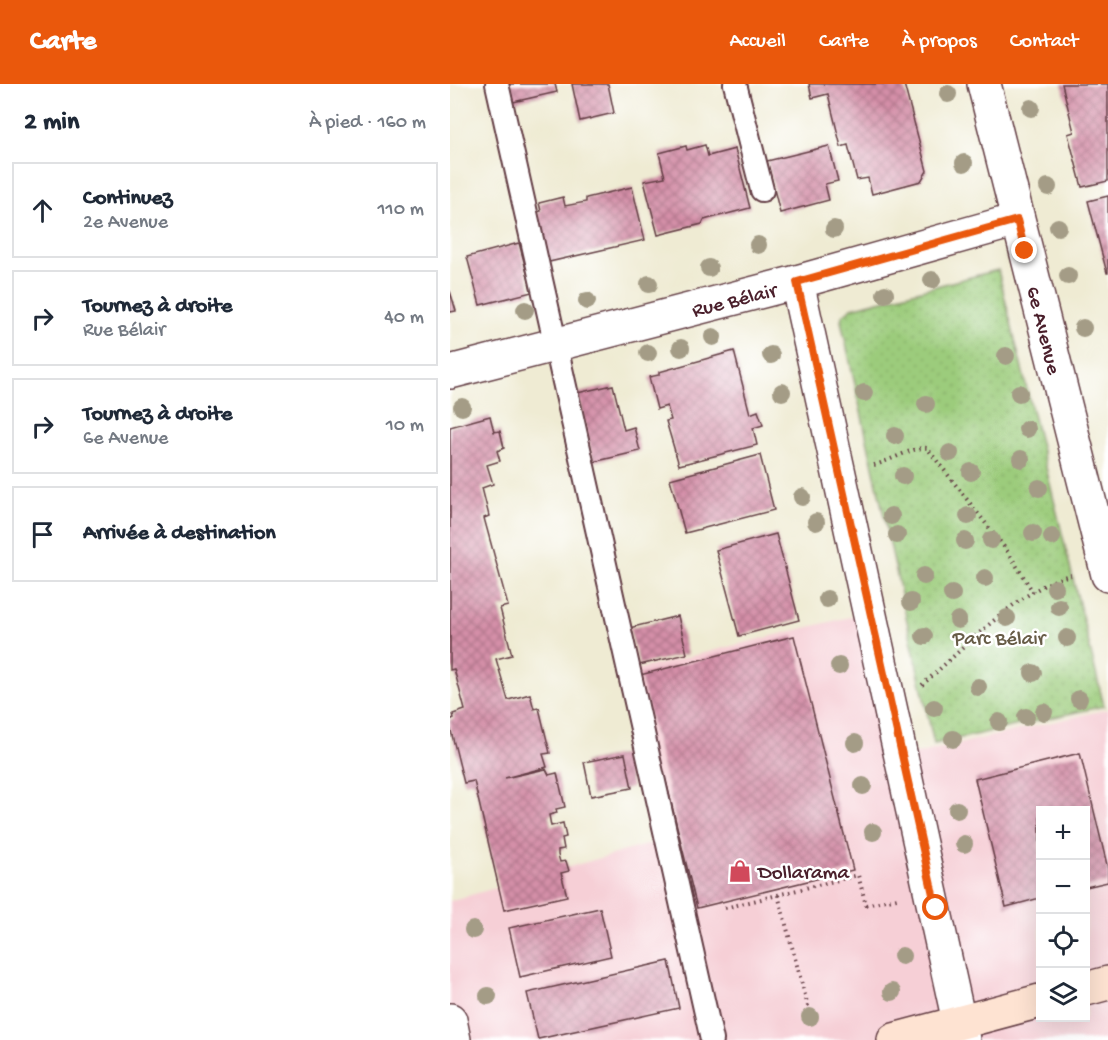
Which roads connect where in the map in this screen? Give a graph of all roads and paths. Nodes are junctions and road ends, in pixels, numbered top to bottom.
1 (497, 84) edge
2 (735, 84) edge
3 (984, 84) edge
4 (762, 190) dead end
5 (1017, 220) junction
6 (797, 282) junction
7 (555, 345) junction
8 (450, 372) edge
9 (868, 466) dead end
10 (1102, 523) edge
11 (1093, 575) edge
12 (1033, 592) junction
13 (917, 690) dead end
14 (778, 895) junction
15 (903, 896) dead end
16 (725, 908) dead end
17 (1108, 983) edge
18 (1090, 988) edge
19 (1036, 1003) edge
20 (809, 1010) dead end
21 (450, 1020) edge
22 (961, 1032) edge
23 (454, 1040) edge
24 (712, 1040) edge
25 (894, 1040) edge

1 - 7 lane
2 - 4 lane
3 - 5 street, 6e Avenue
5 - 6 street, Rue Bélair
5 - 10 street, 6e Avenue
6 - 7 street, Rue Bélair
6 - 22 street
7 - 8 street, Rue Bélair
7 - 24 lane
9 - 12 path
10 - 11 street, 6e Avenue
11 - 12 path
12 - 13 path
14 - 15 path
14 - 16 path
14 - 20 path
17 - 18 street
19 - 22 street
21 - 23 street
22 - 25 street

